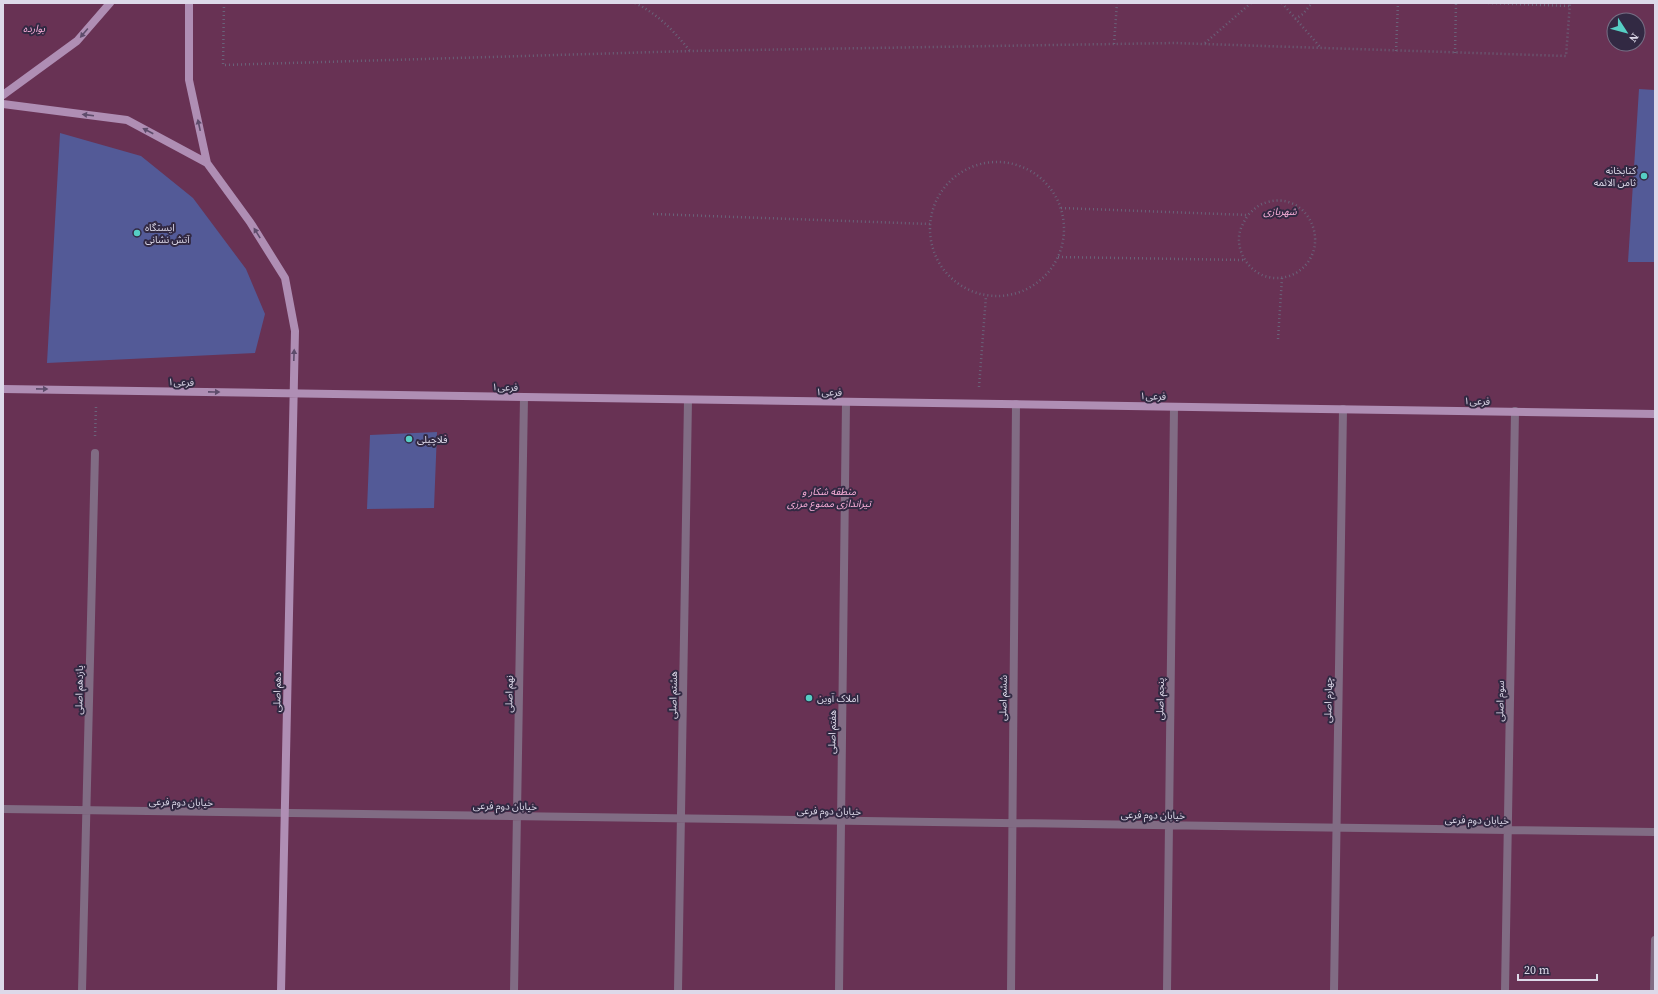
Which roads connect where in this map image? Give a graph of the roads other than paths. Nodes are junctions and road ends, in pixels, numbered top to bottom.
1 (110, 3) edge
2 (189, 3) edge
3 (3, 95) edge
4 (3, 104) edge
5 (207, 163) junction
6 (3, 389) edge
7 (292, 394) junction
8 (524, 397) junction
9 (688, 400) junction
10 (846, 402) junction
11 (1016, 404) junction
12 (1174, 407) junction
13 (1343, 409) junction
14 (1515, 412) junction
15 (1655, 414) edge
16 (95, 453) road end
17 (3, 809) edge
18 (86, 810) junction
19 (284, 813) junction
20 (517, 816) junction
21 (681, 819) junction
22 (841, 821) junction
23 (1012, 823) junction
24 (1169, 825) junction
25 (1336, 828) junction
26 (1507, 830) junction
27 (1655, 832) edge
28 (1655, 940) edge
29 (82, 991) edge
30 (281, 991) edge
31 (514, 991) edge
32 (678, 991) edge
33 (839, 991) edge
34 (1010, 991) edge
35 (1167, 991) edge
36 (1334, 991) edge
37 (1505, 991) edge
38 (1654, 991) edge

1 -> 3 main road
5 -> 2 main road
5 -> 4 main road
7 -> 5 main road, دهم اصلی
6 -> 7 main road, فرعی۱
7 - 8 main road, فرعی۱
7 - 19 main road, دهم اصلی
8 - 9 main road, فرعی۱
8 - 20 street, نهم اصلی
9 - 10 main road, فرعی۱
9 - 21 street, هشتم اصلی
10 - 11 main road, فرعی۱
10 - 22 street, هفتم اصلی
11 - 12 main road, فرعی۱
11 - 23 street, ششم اصلی
12 - 13 main road, فرعی۱
12 - 24 street, پنجم اصلی
13 - 14 main road, فرعی۱
13 - 25 street, چهارم اصلی
14 - 15 main road, فرعی۱
14 - 26 street, سوم اصلی
16 - 18 street, یازدهم اصلی
17 - 18 street, خیابان دوم فرعی
18 - 19 street, خیابان دوم فرعی
18 - 29 street, یازدهم اصلی
19 - 20 street, خیابان دوم فرعی
19 - 30 main road, دهم اصلی
20 - 21 street, خیابان دوم فرعی
20 - 31 street, نهم اصلی
21 - 22 street, خیابان دوم فرعی
21 - 32 street, هشتم اصلی
22 - 23 street, خیابان دوم فرعی
22 - 33 street, هفتم اصلی
23 - 24 street, خیابان دوم فرعی
23 - 34 street, ششم اصلی
24 - 25 street, خیابان دوم فرعی
24 - 35 street, پنجم اصلی
25 - 26 street, خیابان دوم فرعی
25 - 36 street, چهارم اصلی
26 - 27 street, خیابان دوم فرعی
26 - 37 street, سوم اصلی
28 - 38 street

